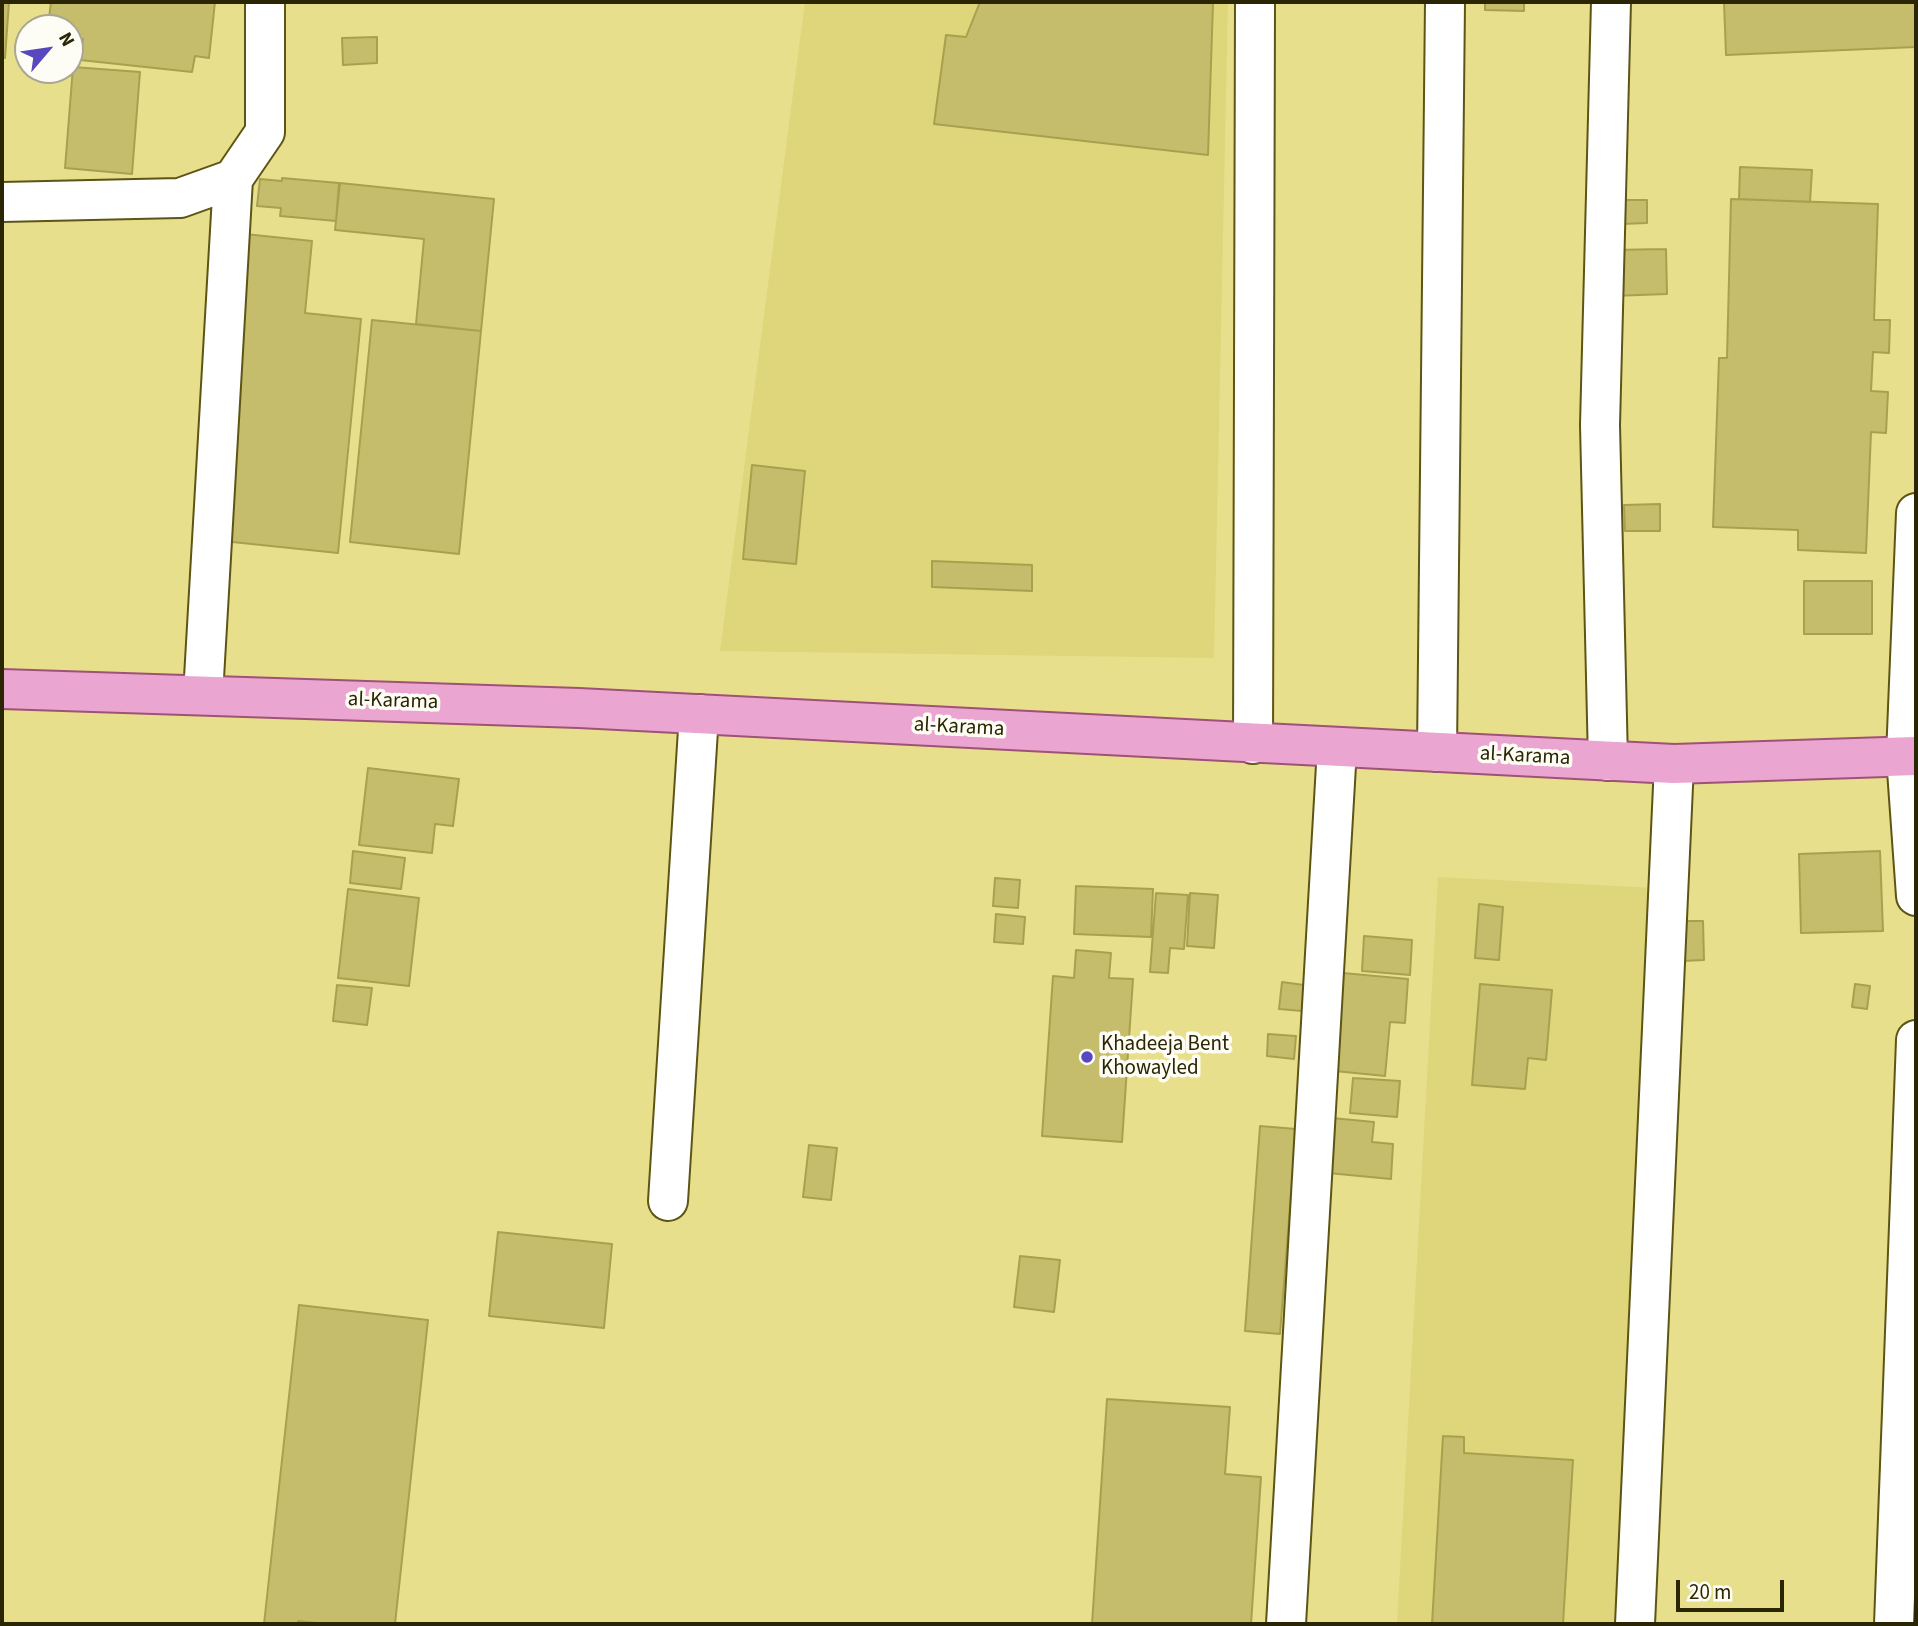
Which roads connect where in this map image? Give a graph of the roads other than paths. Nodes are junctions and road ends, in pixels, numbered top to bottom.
1 (265, 2) edge
2 (1255, 2) edge
3 (1445, 2) edge
4 (1611, 2) edge
5 (233, 179) junction
6 (2, 202) edge
7 (1916, 513) edge
8 (2, 689) edge
9 (203, 695) junction
10 (699, 714) junction
11 (1253, 744) junction
12 (1337, 748) junction
13 (1437, 752) junction
14 (1911, 756) edge
15 (1608, 761) junction
16 (1674, 764) junction
17 (1916, 896) edge
18 (1916, 1040) edge
19 (668, 1201) dead end
20 (1286, 1624) edge
21 (1635, 1624) edge
22 (1894, 1624) edge

1 - 5 lane
2 - 11 lane
3 - 13 lane
4 - 15 lane
5 - 6 lane
5 - 9 lane
7 - 14 lane
8 - 9 main road, al-Karama
9 - 10 main road, al-Karama
10 - 11 main road, al-Karama
10 - 19 lane
11 - 12 main road, al-Karama
12 - 13 main road, al-Karama
12 - 20 lane
13 - 15 main road, al-Karama
14 - 16 main road, al-Karama
14 - 17 lane
15 - 16 main road, al-Karama
16 - 21 lane
18 - 22 lane

